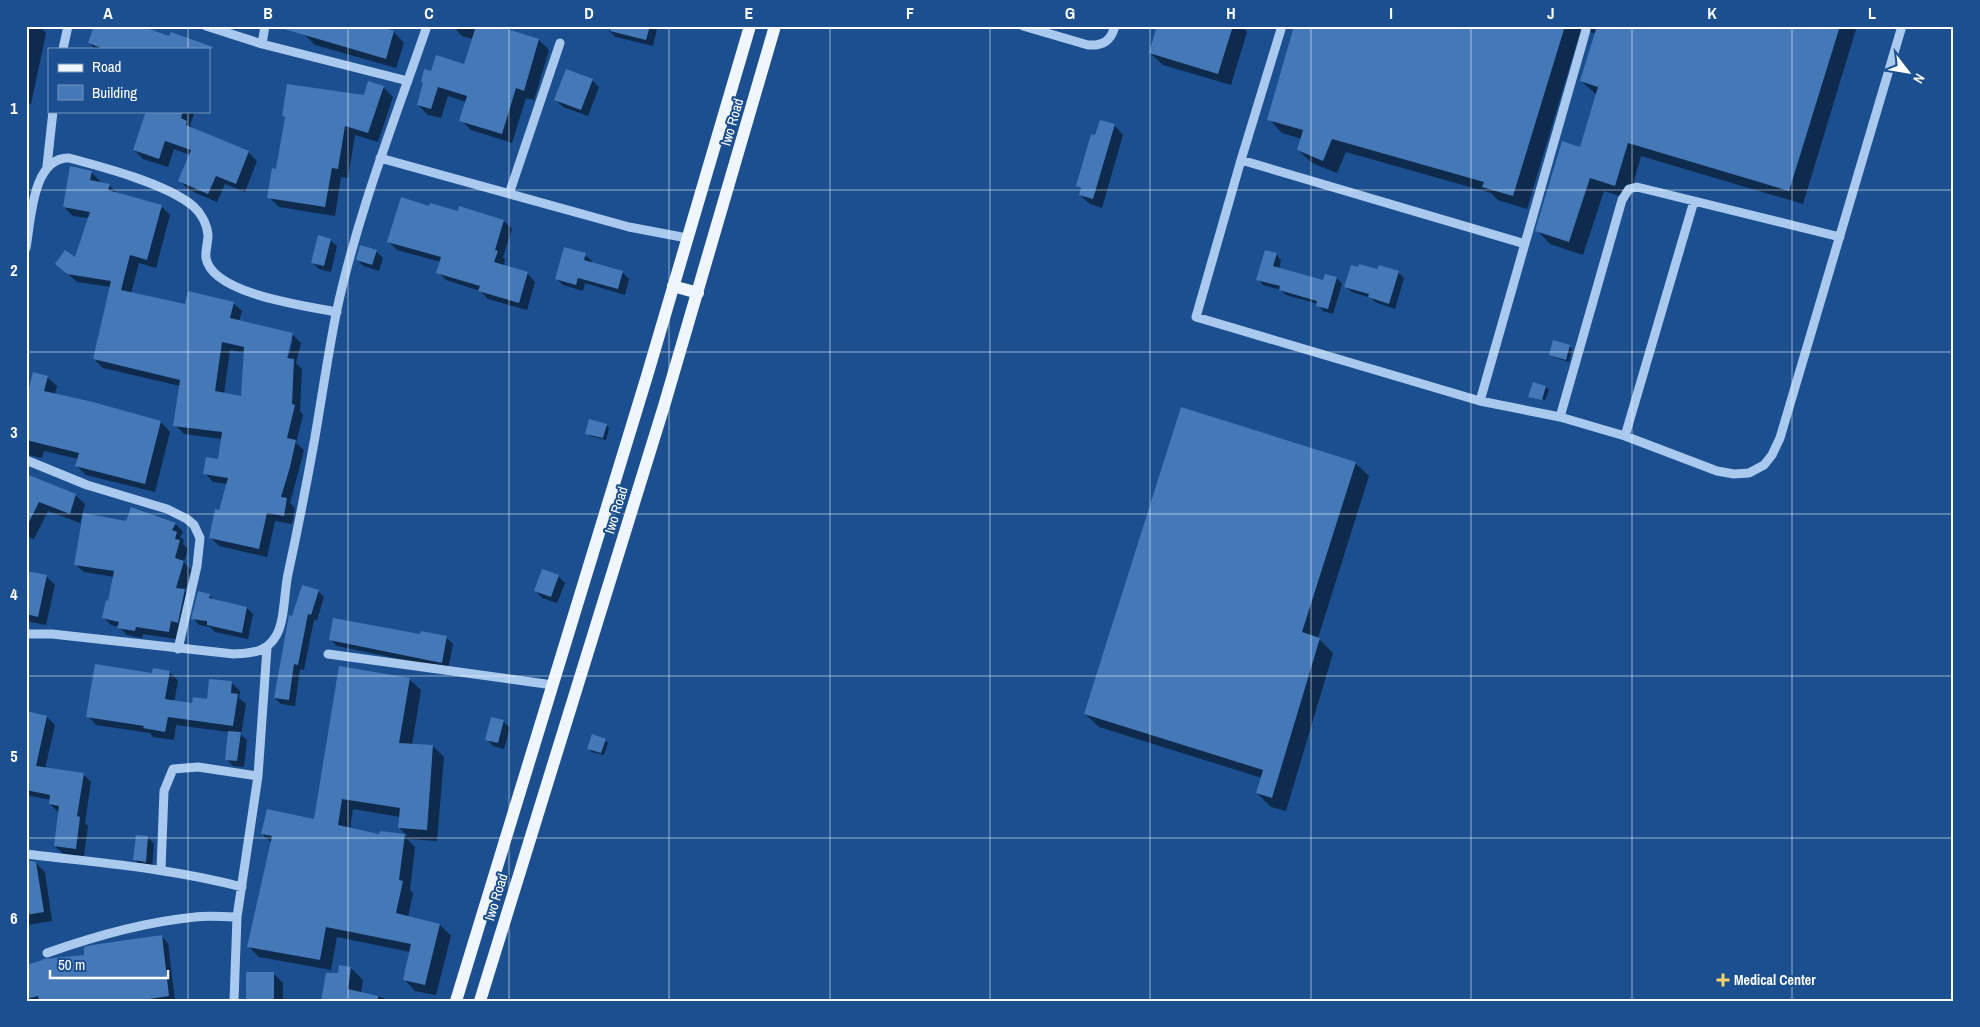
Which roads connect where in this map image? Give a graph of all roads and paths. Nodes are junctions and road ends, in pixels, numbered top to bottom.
1 (68, 26) edge
2 (206, 26) edge
3 (265, 26) edge
4 (427, 26) edge
5 (750, 26) edge
6 (775, 26) edge
7 (1023, 26) edge
8 (1115, 26) edge
9 (1282, 26) edge
10 (1902, 26) edge
11 (1586, 30) dead end
12 (560, 43) dead end
13 (262, 44) junction
14 (63, 48) edge
15 (408, 81) junction
16 (53, 112) edge
17 (380, 158) junction
18 (1241, 160) junction
19 (48, 166) junction
20 (509, 194) junction
21 (1694, 201) junction
22 (1840, 237) junction
23 (687, 238) junction
24 (1525, 244) junction
25 (26, 248) edge
26 (673, 286) junction
27 (698, 294) junction
28 (337, 312) junction
29 (1480, 401) junction
30 (1560, 417) junction
31 (1625, 436) junction
32 (26, 460) edge
33 (26, 634) edge
34 (267, 648) junction
35 (178, 649) junction
36 (328, 654) dead end
37 (553, 685) junction
38 (258, 776) junction
39 (26, 854) edge
40 (161, 869) junction
41 (242, 887) junction
42 (237, 917) junction
43 (47, 953) dead end
44 (234, 1001) edge
45 (456, 1001) edge
46 (480, 1001) edge

1 - 14 street
2 - 13 street
3 - 13 street
4 - 15 street
5 - 23 main road, Iwo Road
6 - 27 main road, Iwo Road
7 - 8 street
9 - 18 street
10 - 22 street
11 - 24 street
12 - 20 street
13 - 15 street
15 - 17 street
16 - 19 street
17 - 20 street
17 - 28 street
18 - 24 street
18 - 29 street
19 - 25 street
19 - 28 street
20 - 23 street
21 - 22 street
21 - 30 street
21 - 31 street
22 - 31 street
23 - 26 main road, Iwo Road
24 - 29 street
26 - 27 main road
26 - 37 main road, Iwo Road
27 - 46 main road, Iwo Road
28 - 34 street
29 - 30 street
30 - 31 street
32 - 35 street
33 - 35 street
34 - 35 street
34 - 38 street
36 - 37 street
37 - 45 main road, Iwo Road
38 - 40 street
38 - 41 street
39 - 40 street
40 - 41 street
41 - 42 street
42 - 43 street
42 - 44 street

